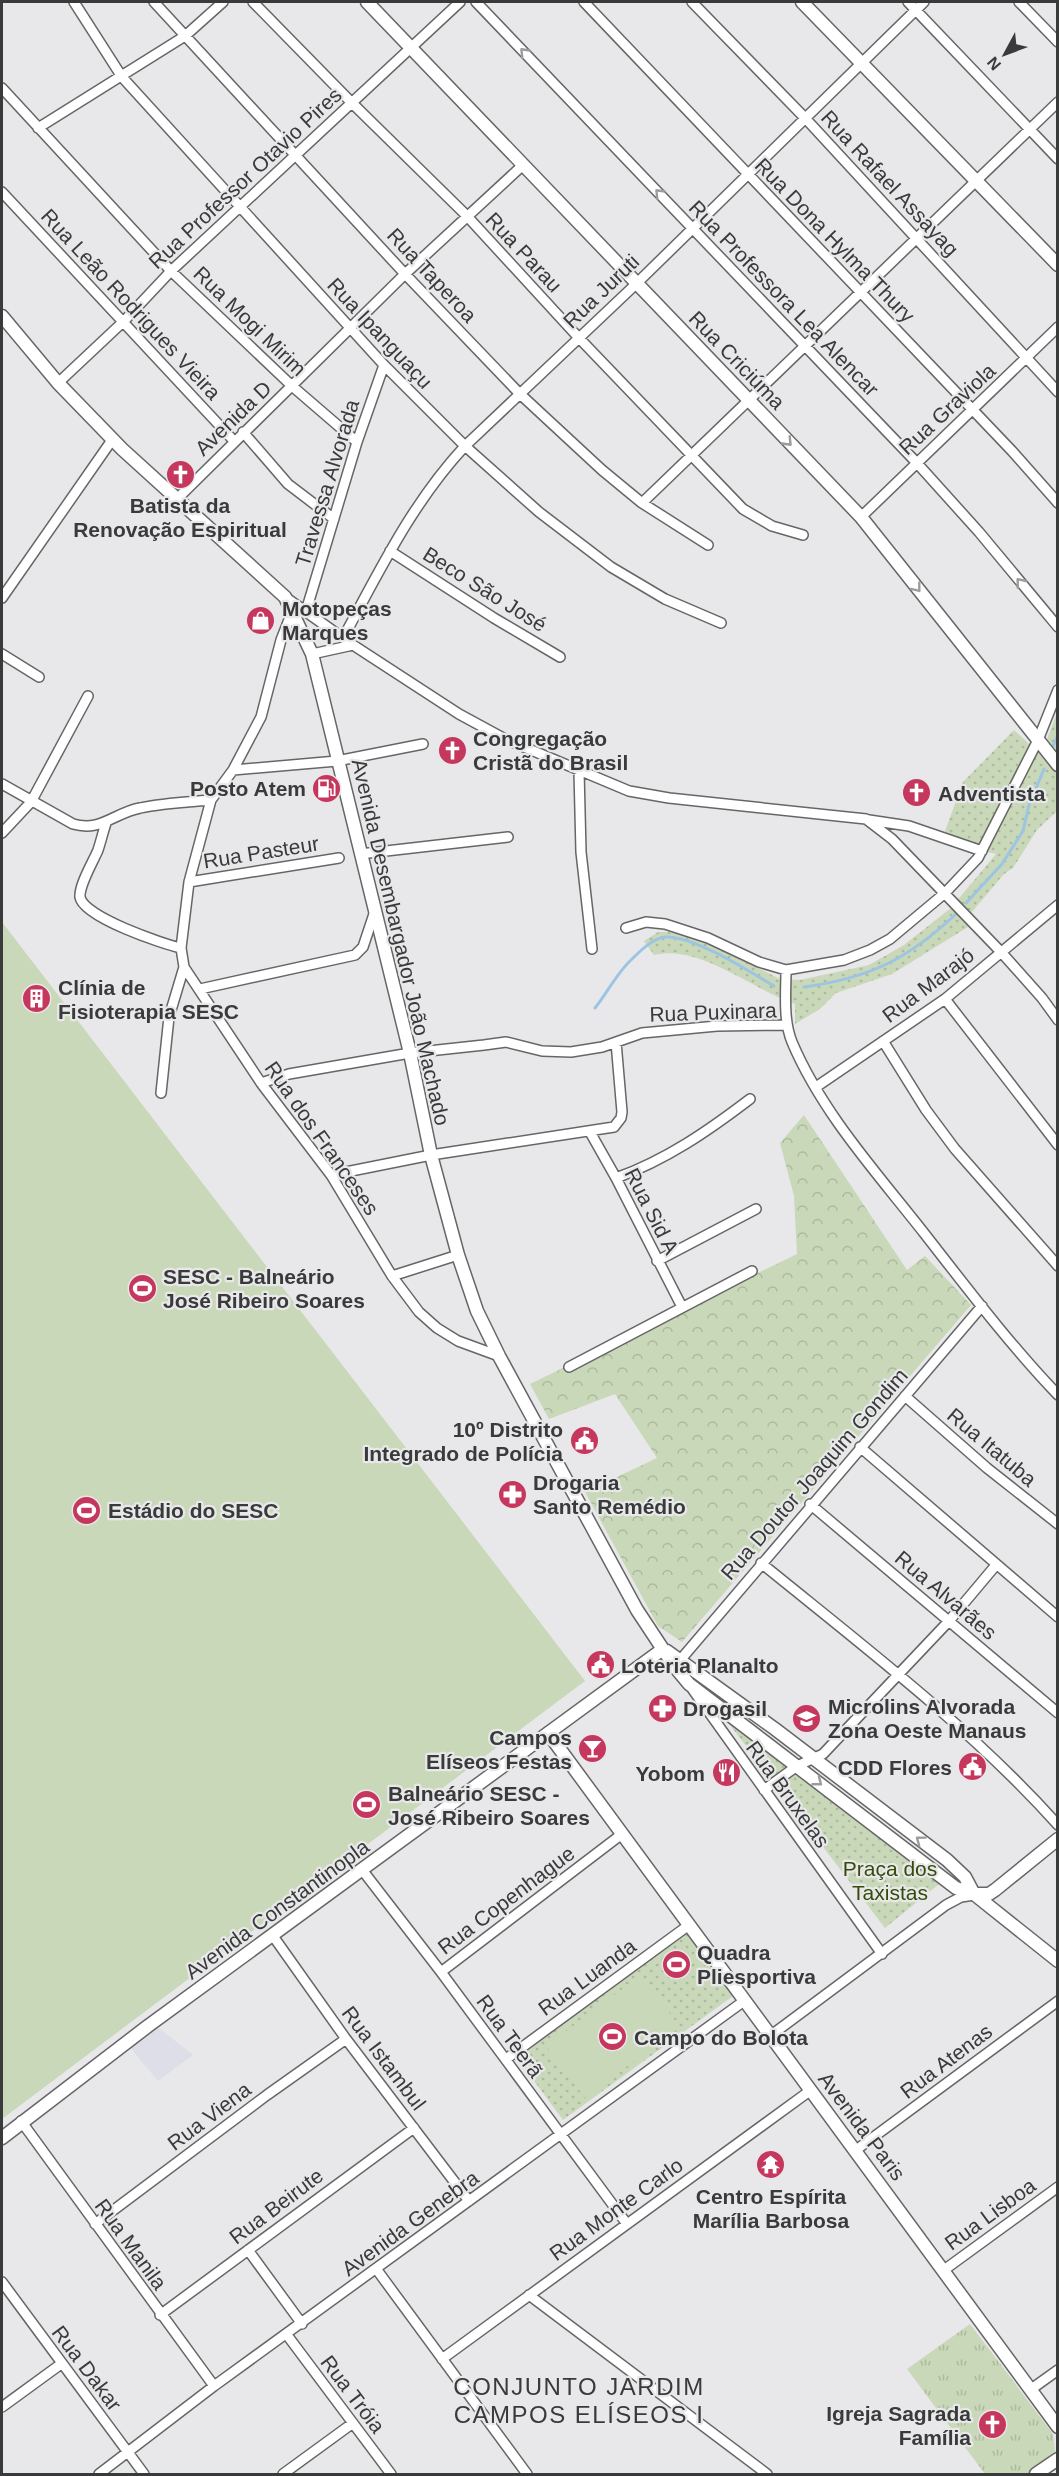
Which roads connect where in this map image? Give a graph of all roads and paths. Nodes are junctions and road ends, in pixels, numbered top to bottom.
1 (74, 2) edge
2 (154, 2) edge
3 (223, 2) edge
4 (254, 2) edge
5 (367, 2) edge
6 (460, 2) edge
7 (476, 2) edge
8 (585, 2) edge
9 (692, 2) edge
10 (802, 2) edge
11 (908, 2) edge
12 (924, 2) edge
13 (1019, 2) edge
14 (916, 10) junction
15 (185, 36) junction
16 (1058, 42) edge
17 (411, 47) junction
18 (861, 64) junction
19 (122, 77) junction
20 (2, 88) edge
21 (351, 102) junction
22 (1058, 102) edge
23 (806, 119) junction
24 (38, 128) junction
25 (1029, 129) junction
26 (296, 156) junction
27 (1058, 159) edge
28 (523, 165) junction
29 (748, 175) junction
30 (975, 181) junction
31 (2, 192) edge
32 (239, 209) junction
33 (466, 215) junction
34 (692, 228) junction
35 (917, 239) junction
36 (1058, 266) edge
37 (171, 271) junction
38 (405, 274) junction
39 (636, 284) junction
40 (861, 294) junction
41 (2, 316) edge
42 (124, 321) junction
43 (1058, 327) edge
44 (351, 329) junction
45 (579, 338) junction
46 (805, 347) junction
47 (1027, 358) junction
48 (384, 365) junction
49 (58, 383) junction
50 (292, 386) junction
51 (1058, 392) edge
52 (520, 394) junction
53 (748, 400) junction
54 (971, 410) junction
55 (243, 432) junction
56 (112, 440) junction
57 (234, 441) junction
58 (357, 442) junction
59 (465, 446) junction
60 (689, 455) junction
61 (916, 462) junction
62 (177, 499) junction
63 (642, 503) junction
64 (1058, 503) edge
65 (861, 517) junction
66 (334, 519) junction
67 (803, 535) dead end
68 (708, 545) dead end
69 (390, 551) junction
70 (285, 597) junction
71 (2, 598) edge
72 (292, 612) junction
73 (306, 612) junction
74 (721, 623) dead end
75 (1058, 627) edge
76 (303, 633) junction
77 (285, 634) junction
78 (344, 638) junction
79 (353, 645) junction
80 (2, 654) edge
81 (312, 654) junction
82 (560, 657) dead end
83 (39, 677) dead end
84 (1058, 690) edge
85 (88, 696) dead end
86 (1038, 740) junction
87 (423, 744) dead end
88 (338, 760) junction
89 (1058, 765) edge
90 (233, 770) junction
91 (579, 771) junction
92 (2, 784) edge
93 (211, 800) junction
94 (31, 802) junction
95 (866, 819) junction
96 (105, 823) junction
97 (2, 833) edge
98 (508, 837) dead end
99 (982, 851) junction
100 (360, 854) junction
101 (339, 858) dead end
102 (189, 882) junction
103 (945, 893) junction
104 (1058, 905) edge
105 (374, 914) junction
106 (626, 928) dead end
107 (181, 948) junction
108 (592, 949) dead end
109 (1001, 952) junction
110 (184, 967) junction
111 (786, 970) junction
112 (200, 989) junction
113 (945, 999) junction
114 (1058, 1020) edge
115 (787, 1025) junction
116 (883, 1041) junction
117 (616, 1042) junction
118 (410, 1053) junction
119 (261, 1083) junction
120 (816, 1087) junction
121 (161, 1093) dead end
122 (750, 1099) dead end
123 (590, 1132) junction
124 (1058, 1145) edge
125 (431, 1155) junction
126 (331, 1175) junction
127 (616, 1178) junction
128 (756, 1209) dead end
129 (458, 1255) junction
130 (657, 1261) junction
131 (1058, 1266) edge
132 (752, 1271) dead end
133 (392, 1276) junction
134 (982, 1306) junction
135 (682, 1307) junction
136 (499, 1356) junction
137 (569, 1367) dead end
138 (1058, 1395) edge
139 (905, 1396) junction
140 (860, 1448) junction
141 (810, 1504) junction
142 (1058, 1524) edge
143 (761, 1563) junction
144 (996, 1565) junction
145 (1058, 1617) edge
146 (949, 1621) junction
147 (663, 1649) junction
148 (677, 1663) junction
149 (898, 1675) junction
150 (689, 1684) junction
151 (1058, 1713) edge
152 (548, 1733) junction
153 (815, 1760) junction
154 (797, 1766) junction
155 (764, 1790) junction
156 (1058, 1825) edge
157 (622, 1834) junction
158 (1058, 1839) edge
159 (363, 1871) junction
160 (974, 1894) junction
161 (689, 1925) junction
162 (273, 1936) junction
163 (882, 1954) junction
164 (1058, 1961) edge
165 (441, 1972) junction
166 (744, 2001) junction
167 (1058, 2001) edge
168 (770, 2036) junction
169 (346, 2039) junction
170 (506, 2059) junction
171 (811, 2090) junction
172 (21, 2121) junction
173 (414, 2128) junction
174 (561, 2134) junction
175 (2, 2138) edge
176 (856, 2150) junction
177 (1058, 2187) edge
178 (469, 2201) junction
179 (95, 2224) junction
180 (627, 2224) junction
181 (248, 2250) junction
182 (377, 2270) junction
183 (944, 2270) junction
184 (2, 2282) edge
185 (529, 2295) junction
186 (160, 2314) junction
187 (302, 2324) junction
188 (287, 2335) junction
189 (442, 2359) junction
190 (61, 2364) junction
191 (1058, 2370) edge
192 (214, 2386) junction
193 (1030, 2390) junction
194 (2, 2407) edge
195 (353, 2423) junction
196 (1058, 2427) edge
197 (127, 2453) junction
198 (1058, 2459) edge
199 (99, 2475) edge
200 (144, 2475) edge
201 (282, 2475) edge
202 (392, 2475) edge
203 (527, 2475) edge
204 (767, 2475) edge
205 (1036, 2475) edge

1 - 19 street, Rua Ipanguaçu
2 - 15 street, Rua Taperoa
3 - 15 street
4 - 21 street, Rua Parau
5 - 17 street, Rua Criciúma
6 - 17 street, Rua Professor Otavio Pires
34 -> 7 street, Rua Professora Lea Alencar
8 - 29 street, Rua Dona Hylma Thury
9 - 23 street, Rua Rafael Assayag
10 - 18 street
11 - 14 street
12 - 14 street, Rua Juruti
13 - 16 street
14 - 18 street, Rua Juruti
14 - 25 street
15 - 19 street
15 - 26 street, Rua Taperoa
17 - 21 street, Rua Professor Otavio Pires
17 - 28 street, Rua Criciúma
18 - 23 street, Rua Juruti
18 - 30 street
19 - 24 street
19 - 32 street, Rua Ipanguaçu
20 - 24 street, Rua Mogi Mirim
21 - 26 street, Rua Professor Otavio Pires
21 - 33 street, Rua Parau
22 - 25 street
23 - 29 street, Rua Juruti
23 - 35 street, Rua Rafael Assayag
24 - 37 street, Rua Mogi Mirim
25 - 27 street
25 - 30 street
26 - 32 street, Rua Professor Otavio Pires
26 - 38 street, Rua Taperoa
28 - 33 street, Avenida D
28 - 39 street, Rua Criciúma
29 - 34 street, Rua Juruti
29 - 40 street, Rua Dona Hylma Thury
30 - 35 street
30 - 36 street
31 - 42 street, Rua Leão Rodrigues Vieira
32 - 37 street, Rua Professor Otavio Pires
32 - 44 street, Rua Ipanguaçu
33 - 38 street, Avenida D
33 - 45 street, Rua Parau
34 - 39 street, Rua Juruti
34 - 46 street, Rua Professora Lea Alencar
35 - 40 street
35 - 47 street, Rua Rafael Assayag
37 - 42 street, Rua Professor Otavio Pires
37 - 50 street, Rua Mogi Mirim
38 - 44 street, Avenida D
38 - 52 street, Rua Taperoa
39 - 45 street, Rua Juruti
39 - 53 street, Rua Criciúma
40 - 46 street
40 - 54 street, Rua Dona Hylma Thury
41 - 49 street, Avenida Desembargador João Machado
42 - 49 street, Rua Professor Otavio Pires
42 - 57 street, Rua Leão Rodrigues Vieira
43 - 47 street, Rua Graviola
44 - 48 street, Rua Ipanguaçu
44 - 50 street, Avenida D
45 - 52 street, Rua Juruti
45 - 60 street, Rua Parau
46 - 53 street
46 - 61 street, Rua Professora Lea Alencar
47 - 51 street, Rua Rafael Assayag
47 - 54 street, Rua Graviola
48 - 58 street, Travessa Alvorada
48 - 59 street, Rua Ipanguaçu
49 - 56 street, Avenida Desembargador João Machado
50 - 55 street, Avenida D
50 - 58 street, Rua Mogi Mirim
52 - 59 street, Rua Juruti
52 - 63 street, Rua Taperoa
53 - 60 street
53 -> 65 street, Rua Criciúma
54 - 61 street, Rua Graviola
54 - 64 street, Rua Dona Hylma Thury
55 - 57 street, Avenida D
55 - 66 street
56 - 62 street, Avenida Desembargador João Machado
56 - 71 street
57 - 62 street, Avenida D
58 - 66 street, Travessa Alvorada
59 - 69 street, Rua Juruti
59 - 74 street, Rua Ipanguaçu
60 - 63 street
60 - 67 street, Rua Parau
61 - 65 street, Rua Graviola
75 -> 61 street, Rua Professora Lea Alencar
62 - 70 street, Avenida Desembargador João Machado
63 - 68 street, Rua Taperoa
65 -> 86 street, Rua Criciúma
66 - 73 street, Travessa Alvorada
69 - 78 street, Rua Juruti
69 - 82 street, Beco São José
70 - 72 street, Avenida Desembargador João Machado
70 - 73 street
72 - 76 street, Avenida Desembargador João Machado
72 - 77 street
73 - 78 street
76 - 77 street
76 - 81 street, Avenida Desembargador João Machado
77 - 90 street
78 - 79 street
79 - 81 street
79 - 91 street
80 - 83 street
81 - 88 street, Avenida Desembargador João Machado
84 - 86 street
85 - 94 street
86 - 89 street, Rua Criciúma
86 - 99 street
87 - 88 street
88 - 90 street
88 - 100 street, Avenida Desembargador João Machado
90 - 93 street
91 - 95 street
91 - 108 street
92 - 94 street
93 - 96 street
93 - 102 street
94 - 96 street
94 - 97 street
95 - 99 street
95 - 103 street
96 - 107 street
98 - 100 street
99 - 103 street
100 - 105 street, Avenida Desembargador João Machado
101 - 102 street, Rua Pasteur
102 - 107 street
103 - 109 street
103 - 111 street
104 - 109 street, Rua Marajó
105 - 112 street
105 - 118 street, Avenida Desembargador João Machado
106 - 111 street
107 - 110 street
109 - 113 street, Rua Marajó
109 - 114 street
110 - 112 street, Rua dos Franceses
110 - 121 street
111 - 115 street
112 - 119 street, Rua dos Franceses
113 - 116 street, Rua Marajó
113 - 124 street
115 - 117 street, Rua Puxinara
115 - 120 street, Rua Puxinara
116 - 120 street, Rua Marajó
116 - 131 street
117 - 118 street, Rua Puxinara
117 - 123 street
118 - 119 street, Rua Puxinara
118 - 125 street, Avenida Desembargador João Machado
119 - 126 street, Rua dos Franceses
120 - 134 street, Rua Puxinara
122 - 127 street
123 - 125 street
123 - 127 street, Rua Sid A
125 - 126 street
125 - 129 street, Avenida Desembargador João Machado
126 - 133 street, Rua dos Franceses
127 - 130 street, Rua Sid A
128 - 130 street
129 - 133 street
129 - 136 street, Avenida Desembargador João Machado
130 - 135 street, Rua Sid A
132 - 135 street
133 - 136 street, Rua dos Franceses
134 - 138 street, Rua Puxinara
134 - 139 street, Rua Doutor Joaquim Gondim
135 - 137 street
136 - 147 street, Avenida Desembargador João Machado
139 - 140 street, Rua Doutor Joaquim Gondim
139 - 142 street, Rua Itatuba
140 - 141 street, Rua Doutor Joaquim Gondim
140 - 144 street
141 - 143 street, Rua Doutor Joaquim Gondim
141 - 146 street, Rua Alvarães
143 - 148 street, Rua Doutor Joaquim Gondim
143 - 149 street
144 - 145 street
144 - 146 street
146 - 149 street
146 - 151 street, Rua Alvarães
147 - 148 street, Avenida Desembargador João Machado
147 - 152 street, Avenida Constantinopla
148 - 150 street, Avenida Desembargador João Machado
148 - 153 street, Avenida Desembargador João Machado
149 - 153 street
149 - 156 street
150 - 154 street, Avenida Desembargador João Machado
150 - 155 street, Rua Bruxelas
152 - 157 street, Avenida Paris
152 - 159 street, Avenida Constantinopla
153 - 154 street
160 -> 153 street, Avenida Desembargador João Machado
154 - 155 street
154 -> 160 street, Avenida Desembargador João Machado
155 - 163 street, Rua Bruxelas
157 - 161 street, Avenida Paris
157 - 165 street, Rua Copenhague
158 - 160 street
159 - 162 street, Avenida Constantinopla
159 - 165 street, Rua Teerã
160 - 163 street
160 - 164 street, Avenida Desembargador João Machado
161 - 166 street, Avenida Paris
161 - 170 street, Rua Luanda
162 - 169 street, Rua Istambul
162 - 172 street, Avenida Constantinopla
163 - 168 street
165 - 170 street, Rua Teerã
166 - 168 street, Avenida Paris
166 - 174 street, Avenida Genebra
167 - 176 street, Rua Atenas
168 - 171 street, Avenida Paris
169 - 173 street, Rua Istambul
169 - 179 street, Rua Viena
170 - 174 street, Rua Teerã
171 - 176 street, Avenida Paris
171 - 180 street, Rua Monte Carlo
172 - 175 street, Avenida Constantinopla
172 - 179 street, Rua Manila
173 - 178 street, Rua Istambul
173 - 181 street, Rua Beirute
174 - 178 street, Avenida Genebra
174 - 180 street, Rua Teerã
176 - 183 street, Avenida Paris
177 - 183 street, Rua Lisboa
178 - 182 street, Avenida Genebra
179 - 186 street, Rua Manila
180 - 185 street, Rua Monte Carlo
181 - 186 street, Rua Beirute
181 - 187 street
182 - 187 street, Avenida Genebra
182 - 189 street
183 - 193 street, Avenida Paris
184 - 190 street, Rua Dakar
185 - 189 street, Rua Monte Carlo
185 - 204 street
186 - 192 street, Rua Manila
187 - 188 street, Avenida Genebra
188 - 192 street, Avenida Genebra
188 - 195 street, Rua Tróia
189 - 203 street
190 - 194 street
190 - 197 street, Rua Dakar
191 - 193 street
192 - 197 street, Avenida Genebra
193 - 196 street, Avenida Paris
195 - 201 street
195 - 202 street, Rua Tróia
197 - 199 street, Avenida Genebra
197 - 200 street, Rua Dakar
198 - 205 street

